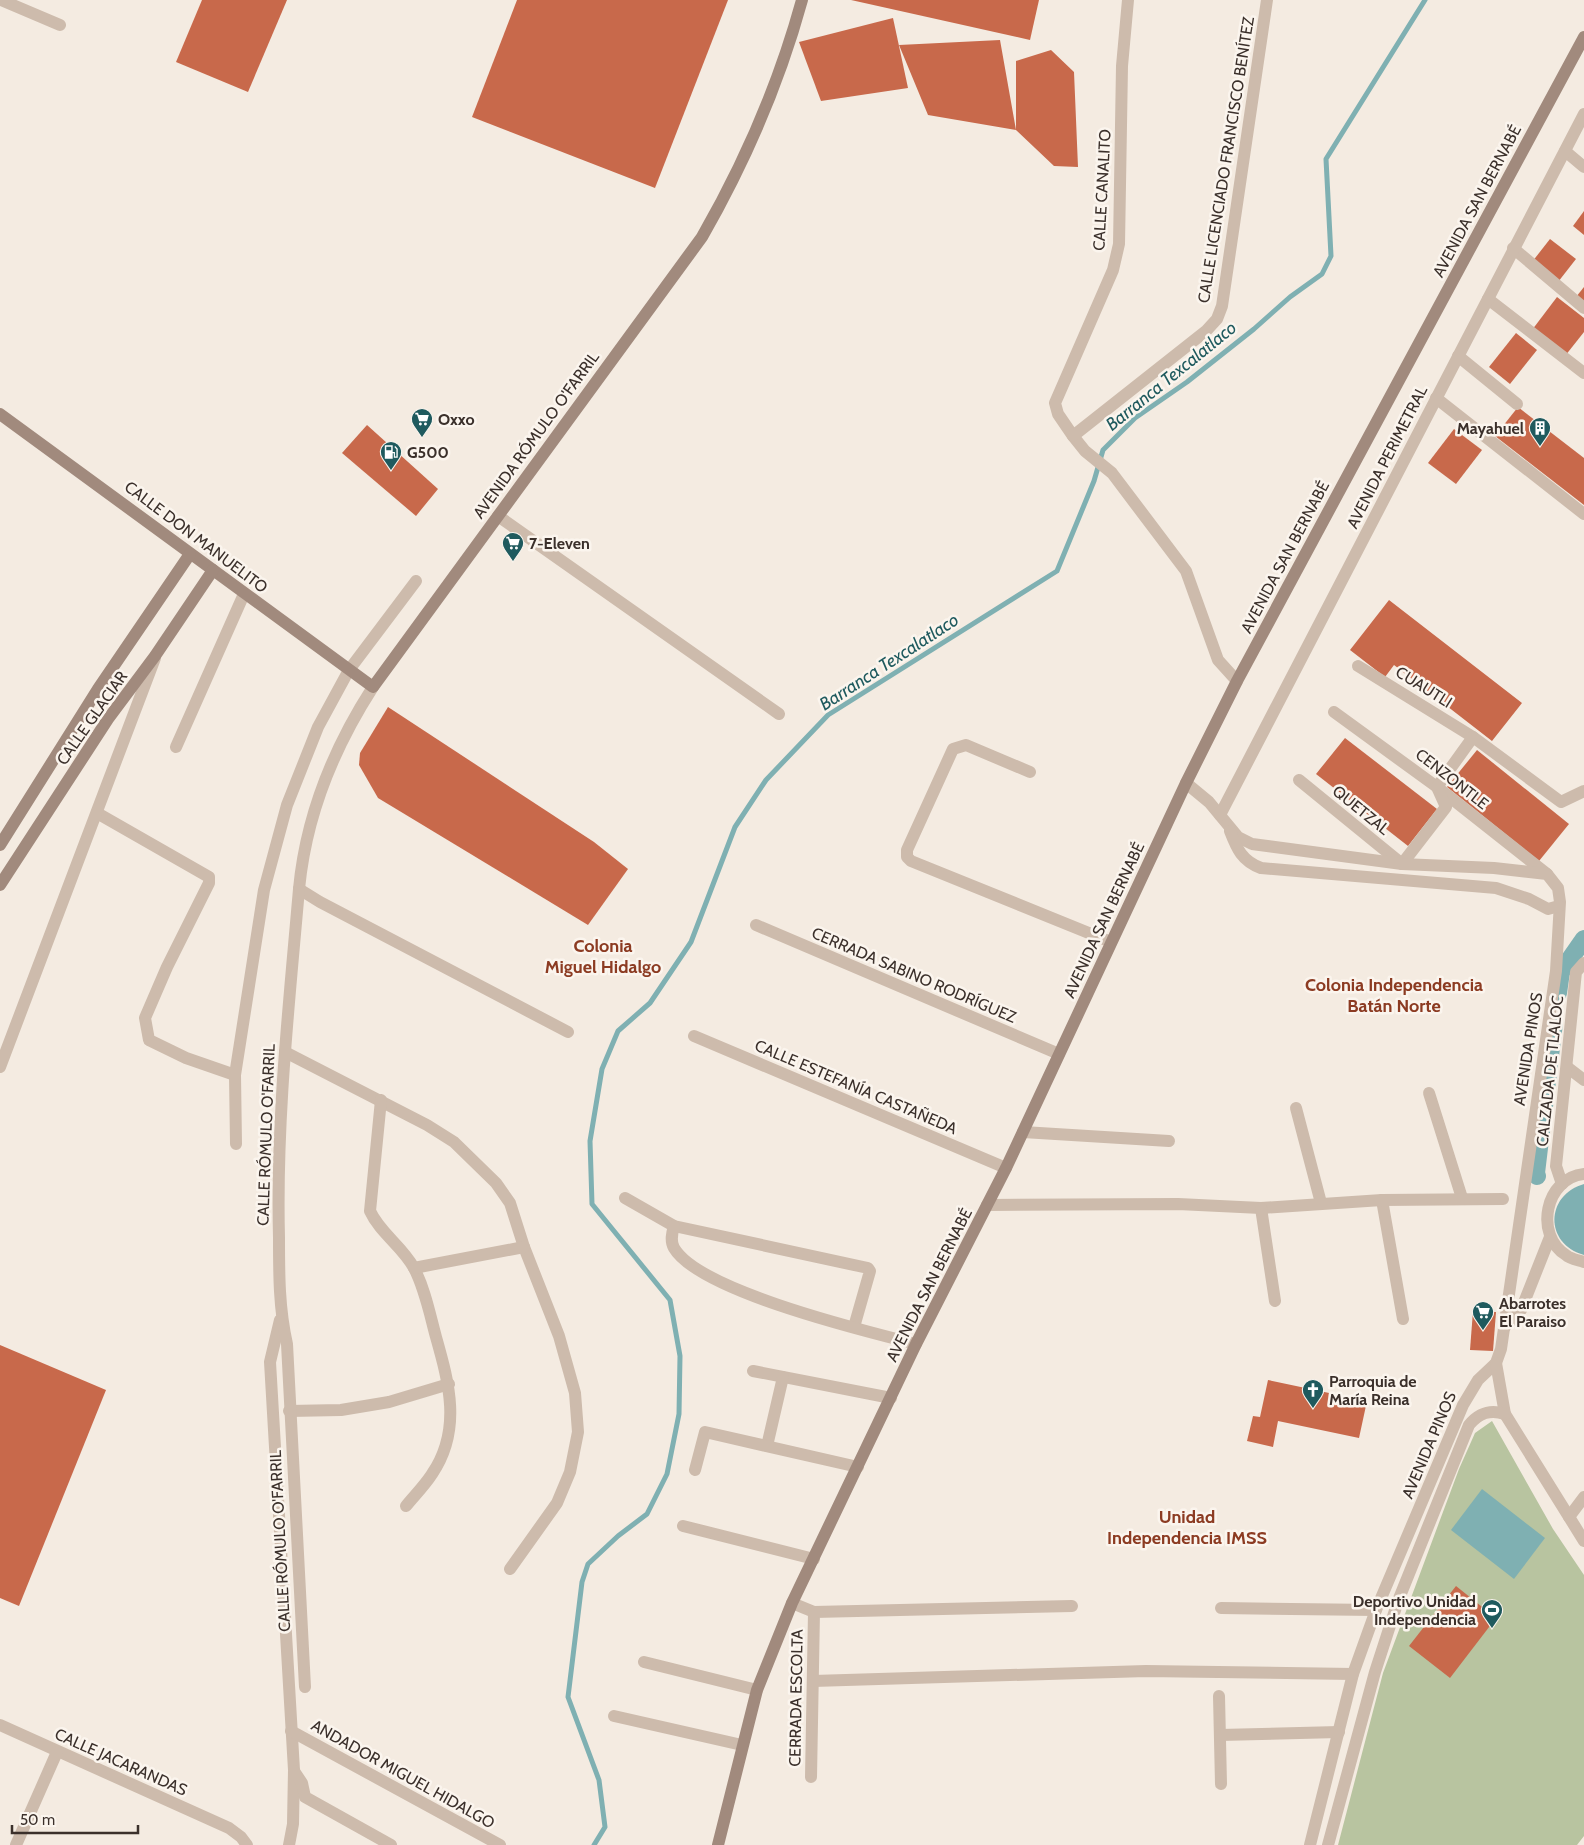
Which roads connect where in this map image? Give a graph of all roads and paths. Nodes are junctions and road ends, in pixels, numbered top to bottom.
1 (1, 0) edge
2 (802, 0) edge
3 (1128, 0) edge
4 (1267, 0) edge
5 (60, 25) dead end
6 (1584, 37) edge
7 (1584, 114) edge
8 (1564, 151) junction
9 (1584, 167) edge
10 (1513, 248) junction
11 (1488, 299) junction
12 (1584, 308) edge
13 (1458, 356) junction
14 (1584, 373) edge
15 (1436, 398) junction
16 (1517, 404) dead end
17 (0, 414) edge
18 (1073, 436) junction
19 (1584, 514) edge
20 (498, 516) junction
21 (190, 554) junction
22 (213, 570) junction
23 (416, 581) dead end
24 (244, 594) junction
25 (155, 656) junction
26 (1358, 666) dead end
27 (349, 670) junction
28 (1237, 680) junction
29 (373, 687) junction
30 (1334, 712) dead end
31 (779, 714) dead end
32 (1473, 737) junction
33 (176, 747) dead end
34 (1030, 772) dead end
35 (1299, 780) dead end
36 (1186, 783) junction
37 (1437, 787) junction
38 (1584, 791) edge
39 (97, 813) junction
40 (1220, 815) junction
41 (1229, 828) junction
42 (0, 845) edge
43 (1402, 864) junction
44 (1547, 874) junction
45 (0, 885) edge
46 (299, 889) junction
47 (1559, 906) junction
48 (756, 925) dead end
49 (1110, 942) junction
50 (1584, 963) edge
51 (1579, 1000) edge
52 (568, 1032) dead end
53 (694, 1036) dead end
54 (285, 1052) junction
55 (1059, 1054) junction
56 (0, 1067) edge
57 (1567, 1067) junction
58 (235, 1075) junction
59 (1584, 1080) edge
60 (1429, 1093) dead end
61 (381, 1100) junction
62 (1296, 1108) dead end
63 (1023, 1132) junction
64 (1169, 1141) dead end
65 (236, 1144) dead end
66 (1006, 1168) junction
67 (1584, 1174) edge
68 (1562, 1184) junction
69 (625, 1198) dead end
70 (1462, 1198) junction
71 (1503, 1199) dead end
72 (1382, 1200) junction
73 (1321, 1203) junction
74 (986, 1206) junction
75 (1261, 1208) junction
76 (674, 1226) junction
77 (1550, 1237) junction
78 (524, 1247) junction
79 (1584, 1262) edge
80 (414, 1268) junction
81 (1275, 1301) dead end
82 (281, 1318) junction
83 (1403, 1319) dead end
84 (854, 1327) junction
85 (1504, 1328) junction
86 (916, 1344) junction
87 (1496, 1363) junction
88 (753, 1371) dead end
89 (783, 1377) junction
90 (449, 1384) junction
91 (891, 1398) junction
92 (289, 1410) junction
93 (1505, 1414) junction
94 (767, 1446) junction
95 (858, 1468) junction
96 (695, 1470) dead end
97 (1584, 1497) edge
98 (406, 1506) dead end
99 (1569, 1517) junction
100 (683, 1526) dead end
101 (1584, 1541) edge
102 (814, 1559) junction
103 (510, 1568) dead end
104 (792, 1604) junction
105 (1072, 1606) dead end
106 (1220, 1608) dead end
107 (1376, 1610) junction
108 (814, 1612) junction
109 (644, 1662) dead end
110 (1353, 1674) junction
111 (813, 1681) junction
112 (305, 1687) dead end
113 (757, 1690) junction
114 (1219, 1696) dead end
115 (614, 1716) dead end
116 (0, 1725) edge
117 (291, 1732) junction
118 (1339, 1732) junction
119 (1220, 1735) junction
120 (742, 1745) junction
121 (56, 1752) junction
122 (294, 1770) junction
123 (811, 1777) dead end
124 (1221, 1784) dead end
125 (16, 1845) edge
126 (247, 1845) edge
127 (289, 1845) edge
128 (391, 1845) edge
129 (500, 1845) edge
130 (718, 1845) edge
131 (1310, 1845) edge
132 (1328, 1845) edge

1 - 5 street
2 - 20 main road, AVENIDA RÓMULO O'FARRIL
3 - 18 street, CALLE CANALITO
4 - 18 street, CALLE LICENCIADO FRANCISCO BENÍTEZ
6 - 28 main road, AVENIDA SAN BERNABÉ
7 - 8 street, AVENIDA PERIMETRAL
8 - 9 street
8 - 10 street, AVENIDA PERIMETRAL
10 - 11 street, AVENIDA PERIMETRAL
10 - 12 street
11 - 13 street, AVENIDA PERIMETRAL
11 - 14 street
13 - 15 street, AVENIDA PERIMETRAL
13 - 16 street
15 - 19 street
15 - 40 street, AVENIDA PERIMETRAL
17 - 21 main road, CALLE DON MANUELITO
18 - 28 street, CALLE CANALITO
20 - 29 main road, AVENIDA RÓMULO O'FARRIL
20 - 31 street
21 - 22 main road, CALLE DON MANUELITO
21 - 42 main road, CALLE GLACIAR
22 - 24 main road, CALLE DON MANUELITO
22 - 25 main road, CALLE GLACIAR
23 - 27 street
24 - 27 main road, CALLE DON MANUELITO
24 - 33 street
25 - 39 street
25 - 45 main road, CALLE GLACIAR
26 - 32 street, CUAUTLI
27 - 29 main road, CALLE DON MANUELITO
27 - 58 street
28 - 36 main road, AVENIDA SAN BERNABÉ
29 - 46 street, AVENIDA RÓMULO O'FARRIL
30 - 37 street, CENZONTLE
32 - 37 street
32 - 38 street, CUAUTLI
34 - 49 street
35 - 43 street, QUETZAL
36 - 40 street
36 - 49 main road, AVENIDA SAN BERNABÉ
37 - 43 street
37 - 44 street, CENZONTLE
39 - 56 street
39 - 58 street
40 - 41 street
41 - 43 street
41 - 47 street
43 - 44 street
44 - 47 street, AVENIDA PINOS
46 - 52 street
46 - 54 street, CALLE RÓMULO O'FARRIL
47 - 85 street, AVENIDA PINOS
48 - 55 street, CERRADA SABINO RODRÍGUEZ
49 - 55 main road, AVENIDA SAN BERNABÉ
50 - 51 street, CALZADA DE TLALOC
51 - 57 street, CALZADA DE TLALOC
53 - 66 street, CALLE ESTEFANÍA CASTAÑEDA
54 - 61 street
54 - 82 street, CALLE RÓMULO O'FARRIL
55 - 63 main road, AVENIDA SAN BERNABÉ
57 - 59 street
57 - 68 street, CALZADA DE TLALOC
58 - 65 street
60 - 70 street
61 - 78 street
61 - 80 street
62 - 73 street
63 - 64 street
63 - 66 main road, AVENIDA SAN BERNABÉ
66 - 74 main road, AVENIDA SAN BERNABÉ
67 - 68 street
68 - 77 street
69 - 76 street
70 - 71 street
70 - 72 street
72 - 73 street
72 - 83 street
73 - 75 street
74 - 75 street
74 - 86 main road, AVENIDA SAN BERNABÉ
75 - 81 street
76 - 84 street
76 - 84 street
77 - 79 street
77 - 85 street
78 - 80 street
78 - 103 street
80 - 90 street
82 - 92 street, CALLE RÓMULO O'FARRIL
82 - 117 street
84 - 86 street
85 - 87 street, AVENIDA PINOS
86 - 91 main road, AVENIDA SAN BERNABÉ
87 - 93 street
87 - 107 street, AVENIDA PINOS
88 - 89 street
89 - 91 street
89 - 94 street
90 - 92 street
90 - 98 street
91 - 95 main road, AVENIDA SAN BERNABÉ
92 - 112 street, CALLE RÓMULO O'FARRIL
93 - 99 street
93 - 132 street, AVENIDA PINOS
94 - 95 street
94 - 96 street
95 - 102 main road, AVENIDA SAN BERNABÉ
97 - 99 street
99 - 101 street
100 - 102 street
102 - 104 main road, AVENIDA SAN BERNABÉ
104 - 108 street, CERRADA ESCOLTA
104 - 113 main road, AVENIDA SAN BERNABÉ
105 - 108 street
106 - 107 street
107 - 110 street, AVENIDA PINOS
108 - 111 street, CERRADA ESCOLTA
109 - 113 street
110 - 111 street
110 - 118 street, AVENIDA PINOS
111 - 123 street, CERRADA ESCOLTA
113 - 120 main road, AVENIDA SAN BERNABÉ
114 - 119 street
115 - 120 street
116 - 121 street, CALLE JACARANDAS
117 - 122 street
117 - 129 street, ANDADOR MIGUEL HIDALGO
118 - 119 street
118 - 131 street, AVENIDA PINOS
119 - 124 street
120 - 130 main road, AVENIDA SAN BERNABÉ
121 - 125 street
121 - 126 street, CALLE JACARANDAS
122 - 127 street
122 - 128 street

